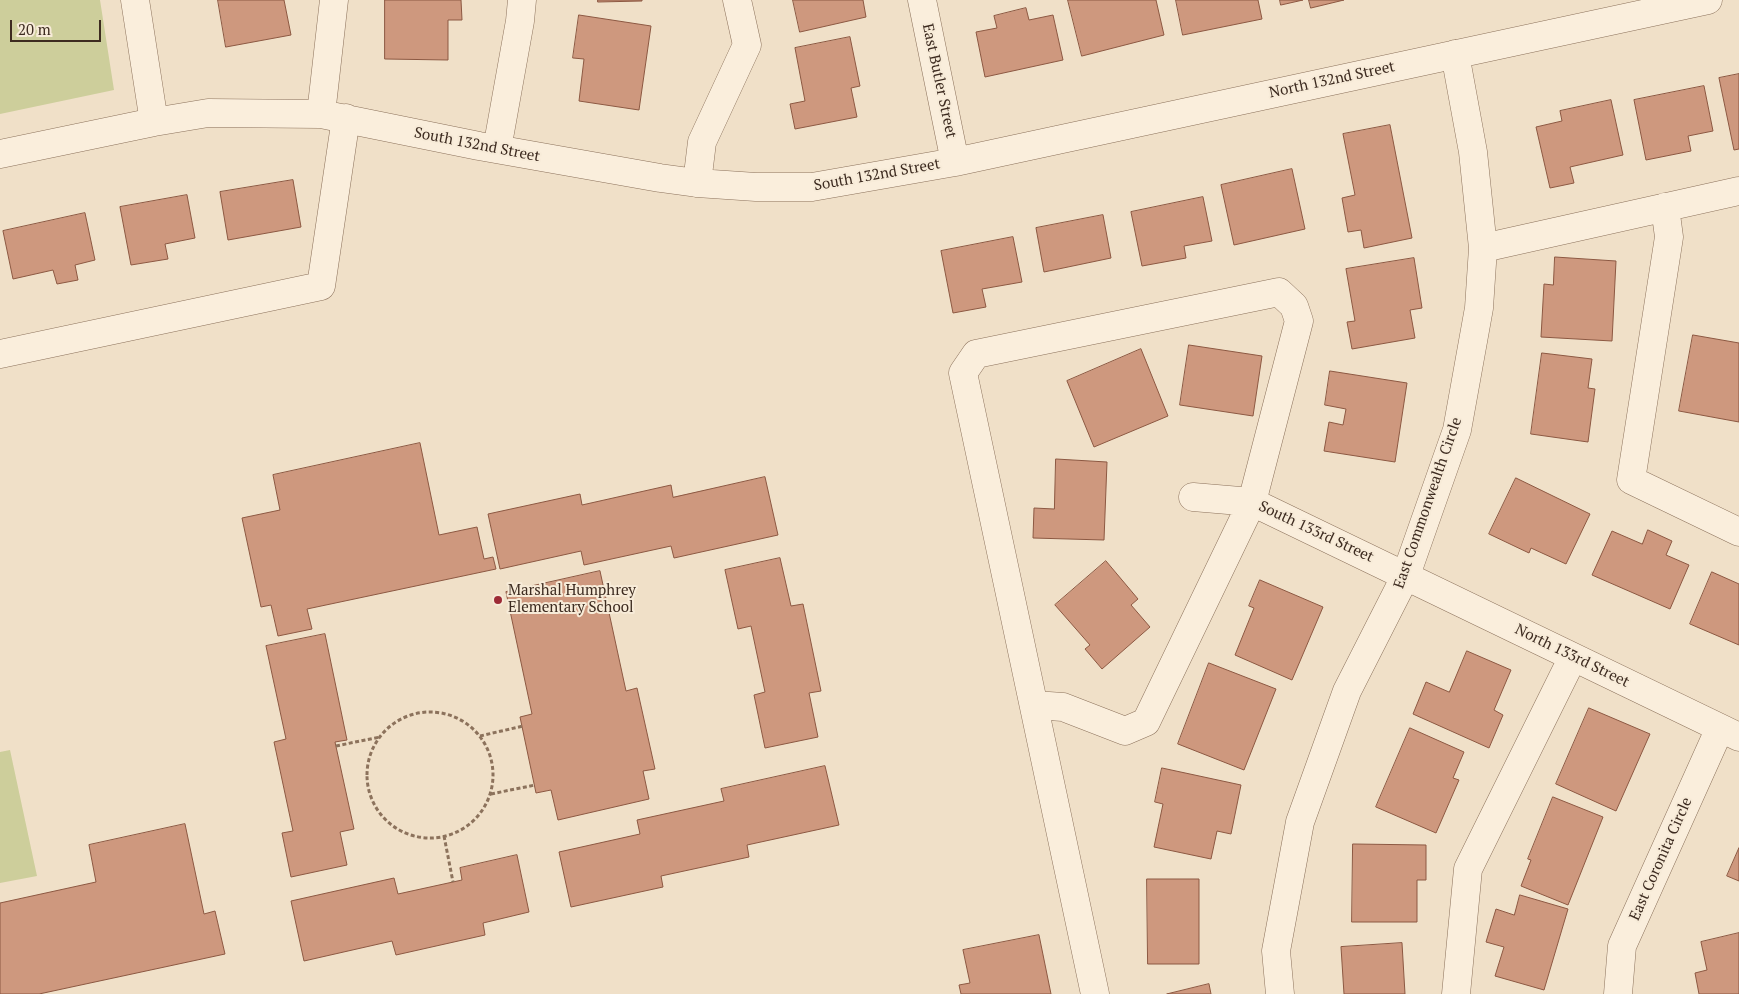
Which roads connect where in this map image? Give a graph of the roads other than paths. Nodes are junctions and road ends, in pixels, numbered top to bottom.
1 (135, 0) edge
2 (334, 0) edge
3 (522, 0) edge
4 (737, 0) edge
5 (922, 0) edge
6 (1708, 0) edge
7 (1455, 54) junction
8 (334, 116) junction
9 (154, 122) junction
10 (497, 149) junction
11 (0, 154) edge
12 (955, 162) junction
13 (697, 184) junction
14 (1739, 191) edge
15 (1665, 207) junction
16 (1483, 248) junction
17 (0, 354) edge
18 (1193, 497) dead end
19 (1252, 502) junction
20 (1739, 532) edge
21 (1406, 575) junction
22 (1573, 657) junction
23 (1034, 705) junction
24 (1730, 733) edge
25 (1096, 994) edge
26 (1280, 994) edge
27 (1456, 994) edge
28 (1618, 994) edge

1 - 9 street
2 - 8 street
3 - 10 street
4 - 13 street
5 - 12 street, East Butler Street
6 - 7 street, North 132nd Street
7 - 12 street, North 132nd Street
7 - 16 street, East Commonwealth Circle
8 - 9 street, South 132nd Street
8 - 10 street, South 132nd Street
8 - 17 street
9 - 11 street, South 132nd Street
10 - 13 street, South 132nd Street
12 - 13 street, South 132nd Street
14 - 15 street
15 - 16 street
15 - 20 street
16 - 21 street, East Commonwealth Circle
18 - 19 street, South 133rd Street
19 - 21 street, South 133rd Street
19 - 23 street
19 - 23 street
21 - 22 street, North 133rd Street
21 - 26 street, East Commonwealth Circle
22 - 24 street, North 133rd Street
22 - 27 street
23 - 25 street
24 - 28 street, East Coronita Circle

